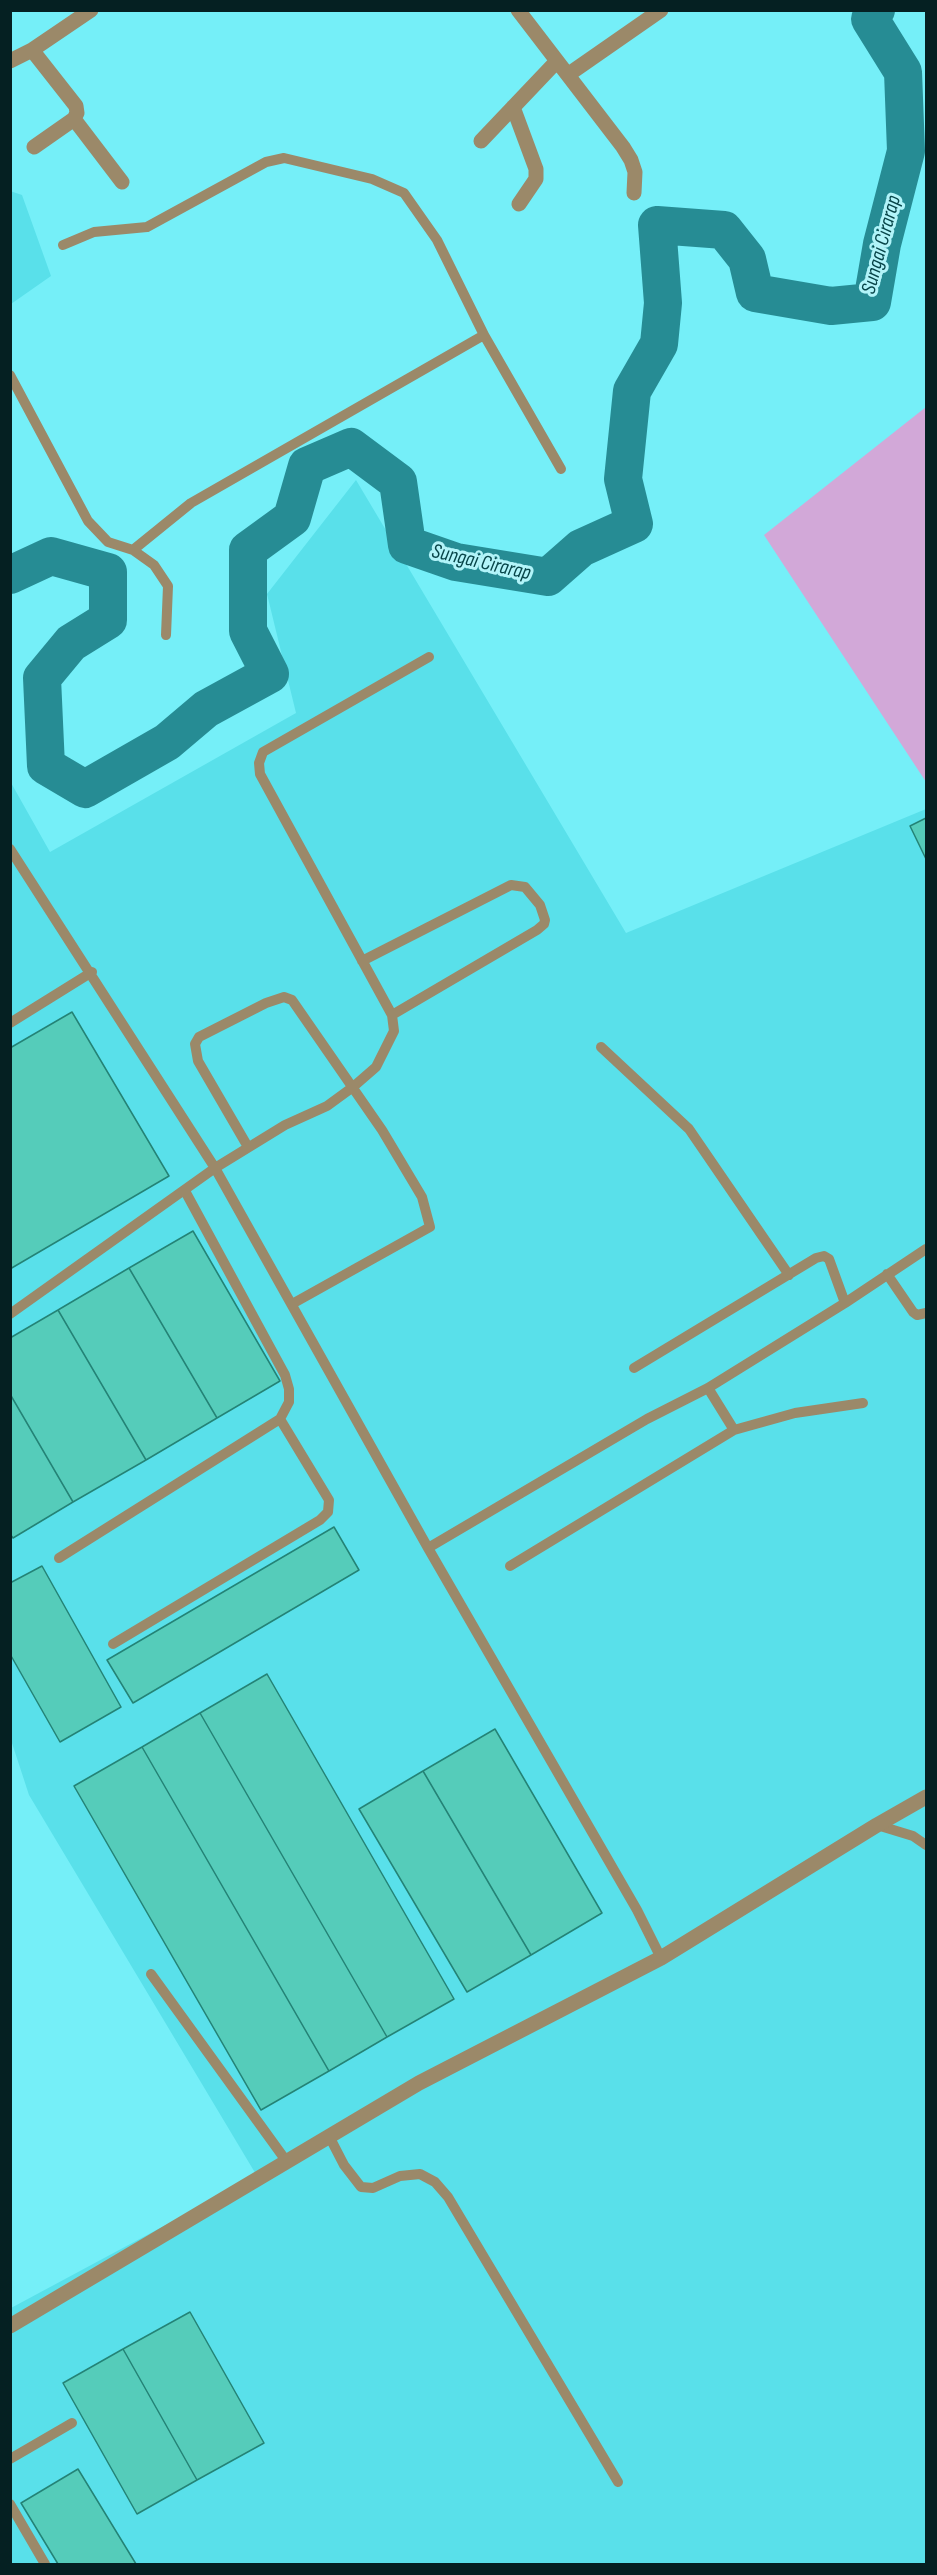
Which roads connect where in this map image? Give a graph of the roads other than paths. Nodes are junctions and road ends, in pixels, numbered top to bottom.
1 (91, 10) edge
2 (518, 10) edge
3 (661, 10) edge
4 (32, 50) junction
5 (10, 61) edge
6 (557, 61) junction
7 (569, 74) junction
8 (513, 107) junction
9 (74, 119) junction
10 (481, 141) dead end
11 (34, 147) dead end
12 (122, 182) dead end
13 (634, 193) dead end
14 (519, 204) dead end
15 (63, 245) dead end
16 (484, 335) junction
17 (10, 375) edge
18 (561, 469) dead end
19 (133, 550) junction
20 (166, 635) dead end
21 (429, 657) dead end
22 (10, 849) edge
23 (362, 961) junction
24 (92, 972) junction
25 (392, 1015) junction
26 (10, 1023) edge
27 (601, 1047) dead end
28 (353, 1087) junction
29 (248, 1147) junction
30 (215, 1168) junction
31 (185, 1191) junction
32 (927, 1249) edge
33 (887, 1274) junction
34 (789, 1275) junction
35 (845, 1303) junction
36 (292, 1304) junction
37 (927, 1312) edge
38 (10, 1314) edge
39 (634, 1368) dead end
40 (708, 1388) junction
41 (863, 1403) dead end
42 (280, 1419) junction
43 (734, 1430) junction
44 (428, 1548) junction
45 (59, 1558) dead end
46 (510, 1566) dead end
47 (113, 1644) dead end
48 (927, 1797) edge
49 (877, 1825) junction
50 (927, 1845) edge
51 (661, 1958) junction
52 (151, 1974) dead end
53 (329, 2136) junction
54 (287, 2162) junction
55 (10, 2326) edge
56 (72, 2423) dead end
57 (10, 2459) edge
58 (618, 2482) dead end
59 (10, 2504) edge
60 (45, 2565) edge

1 - 4 street
2 - 6 street
3 - 7 street
4 - 5 street
4 - 9 street
6 - 7 street
6 - 8 street
7 - 13 street
8 - 10 street
8 - 14 street
9 - 11 street
9 - 12 street
15 - 16 lane
16 - 18 lane
16 - 19 lane
17 - 19 lane
19 - 20 lane
21 - 23 lane
22 - 24 lane
23 - 25 lane
23 - 25 lane
24 - 26 lane
24 - 30 lane
25 - 28 lane
27 - 34 lane
28 - 29 lane
28 - 29 lane
28 - 36 lane
29 - 30 lane
30 - 31 lane
30 - 36 lane
31 - 38 lane
31 - 42 lane
32 - 33 lane
33 - 35 lane
33 - 37 lane
34 - 35 lane
34 - 39 lane
35 - 40 lane
36 - 44 lane
40 - 43 lane
40 - 44 lane
41 - 43 lane
42 - 45 lane
42 - 47 lane
43 - 46 lane
44 - 51 lane
48 - 49 street
49 - 50 lane
49 - 51 street
51 - 53 street
52 - 54 lane
53 - 54 street
53 - 58 lane
54 - 55 street
56 - 57 lane
59 - 60 lane

